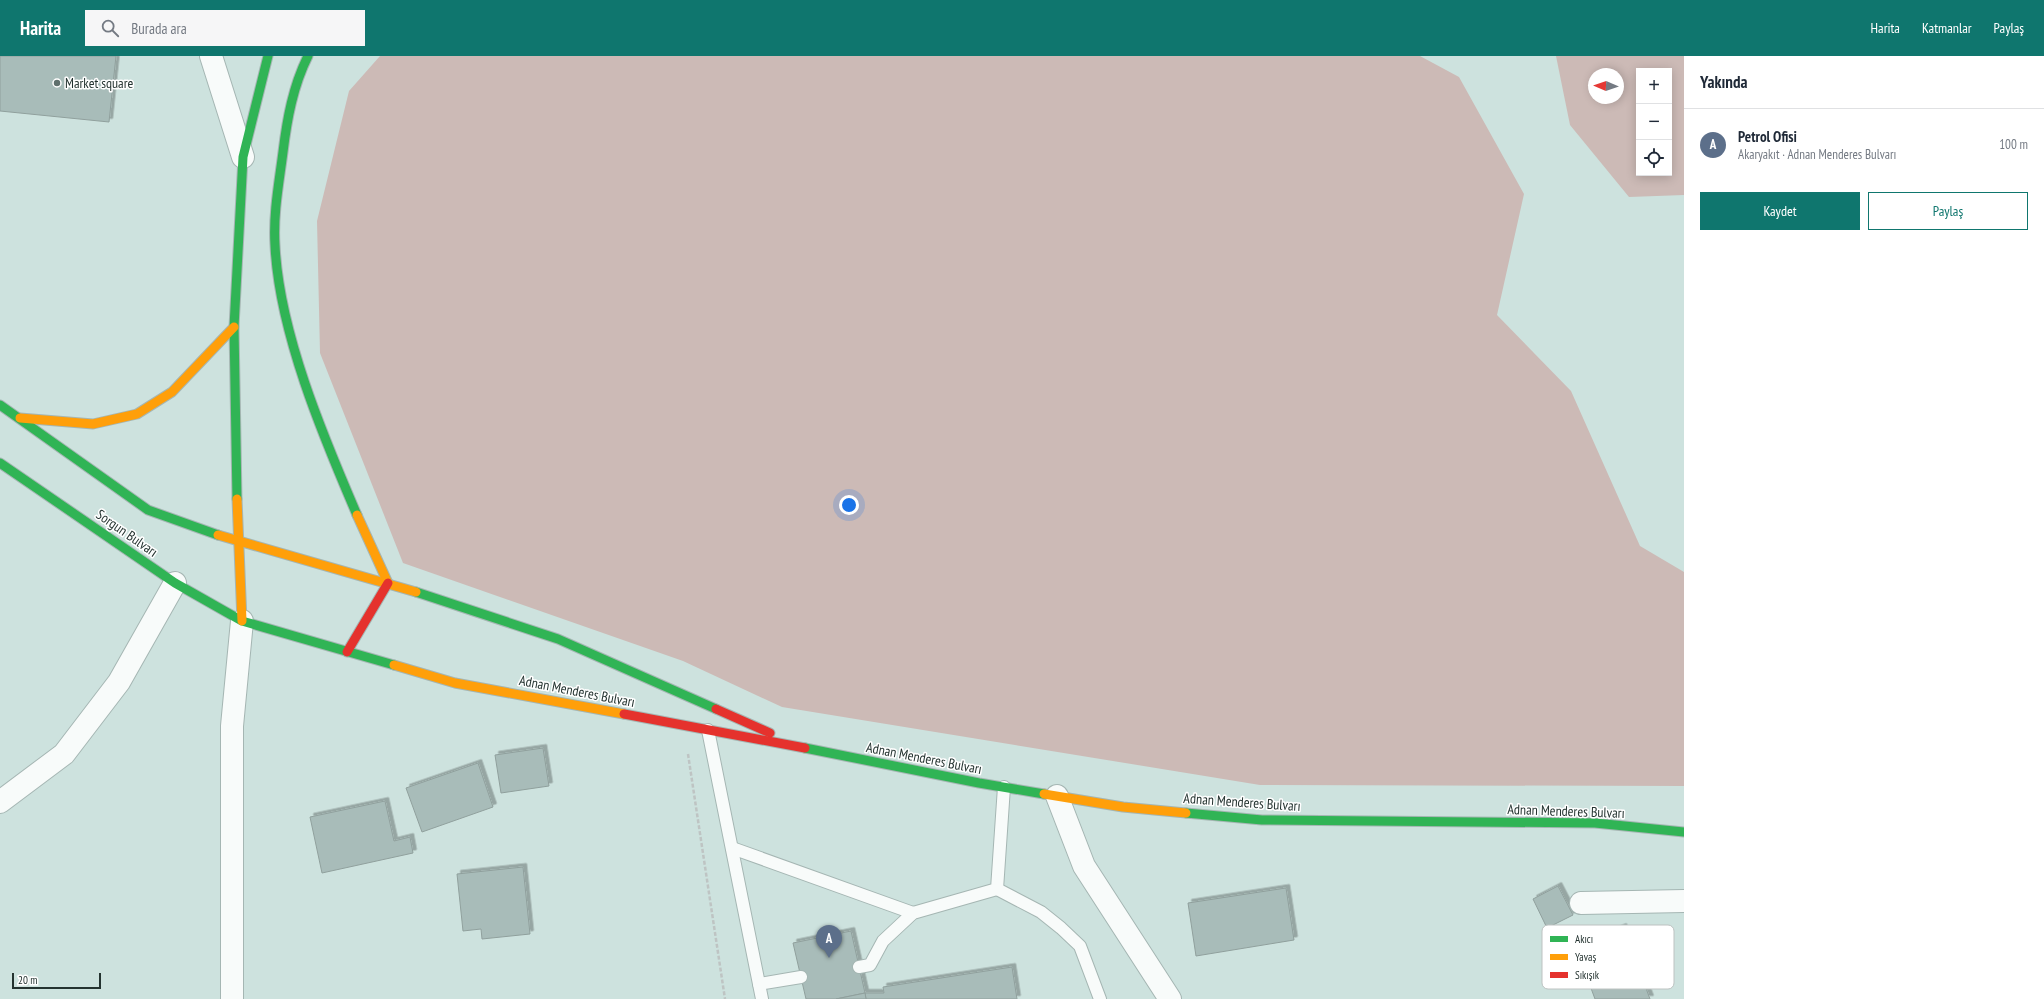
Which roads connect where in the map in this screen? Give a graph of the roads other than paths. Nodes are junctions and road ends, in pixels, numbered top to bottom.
1 (211, 56) edge
2 (268, 56) edge
3 (308, 56) edge
4 (243, 157) junction
5 (234, 326) junction
6 (0, 405) edge
7 (20, 418) junction
8 (0, 463) edge
9 (238, 542) junction
10 (174, 583) junction
11 (388, 583) junction
12 (242, 621) junction
13 (347, 652) junction
14 (708, 730) junction
15 (804, 748) junction
16 (1004, 787) junction
17 (1057, 796) junction
18 (0, 801) edge
19 (1684, 832) edge
20 (732, 848) junction
21 (997, 889) junction
22 (1684, 901) edge
23 (1581, 903) dead end
24 (913, 913) junction
25 (859, 967) dead end
26 (801, 977) dead end
27 (759, 984) junction
28 (232, 999) edge
29 (762, 999) edge
30 (1100, 999) edge
31 (1170, 999) edge

1 - 4 street
2 - 4 main road
3 - 11 main road
4 - 5 main road
5 - 7 main road
5 - 9 main road
6 - 7 main road
7 - 9 main road, Adnan Menderes Bulvarı
8 - 10 main road, Sorgun Bulvarı
9 - 11 main road, Adnan Menderes Bulvarı
9 - 12 main road
10 - 12 main road, Sorgun Bulvarı
10 - 18 street
11 - 13 main road
11 - 15 main road, Adnan Menderes Bulvarı
12 - 13 main road, Adnan Menderes Bulvarı
12 - 28 street
13 - 14 main road, Adnan Menderes Bulvarı
14 - 15 main road, Adnan Menderes Bulvarı
14 - 20 lane
15 - 16 main road, Adnan Menderes Bulvarı
16 - 17 main road, Adnan Menderes Bulvarı
16 - 21 lane
17 - 19 main road, Adnan Menderes Bulvarı
17 - 31 street
20 - 24 lane
20 - 27 lane
21 - 24 lane
21 - 30 lane
22 - 23 street
24 - 25 lane
26 - 27 lane
27 - 29 lane

